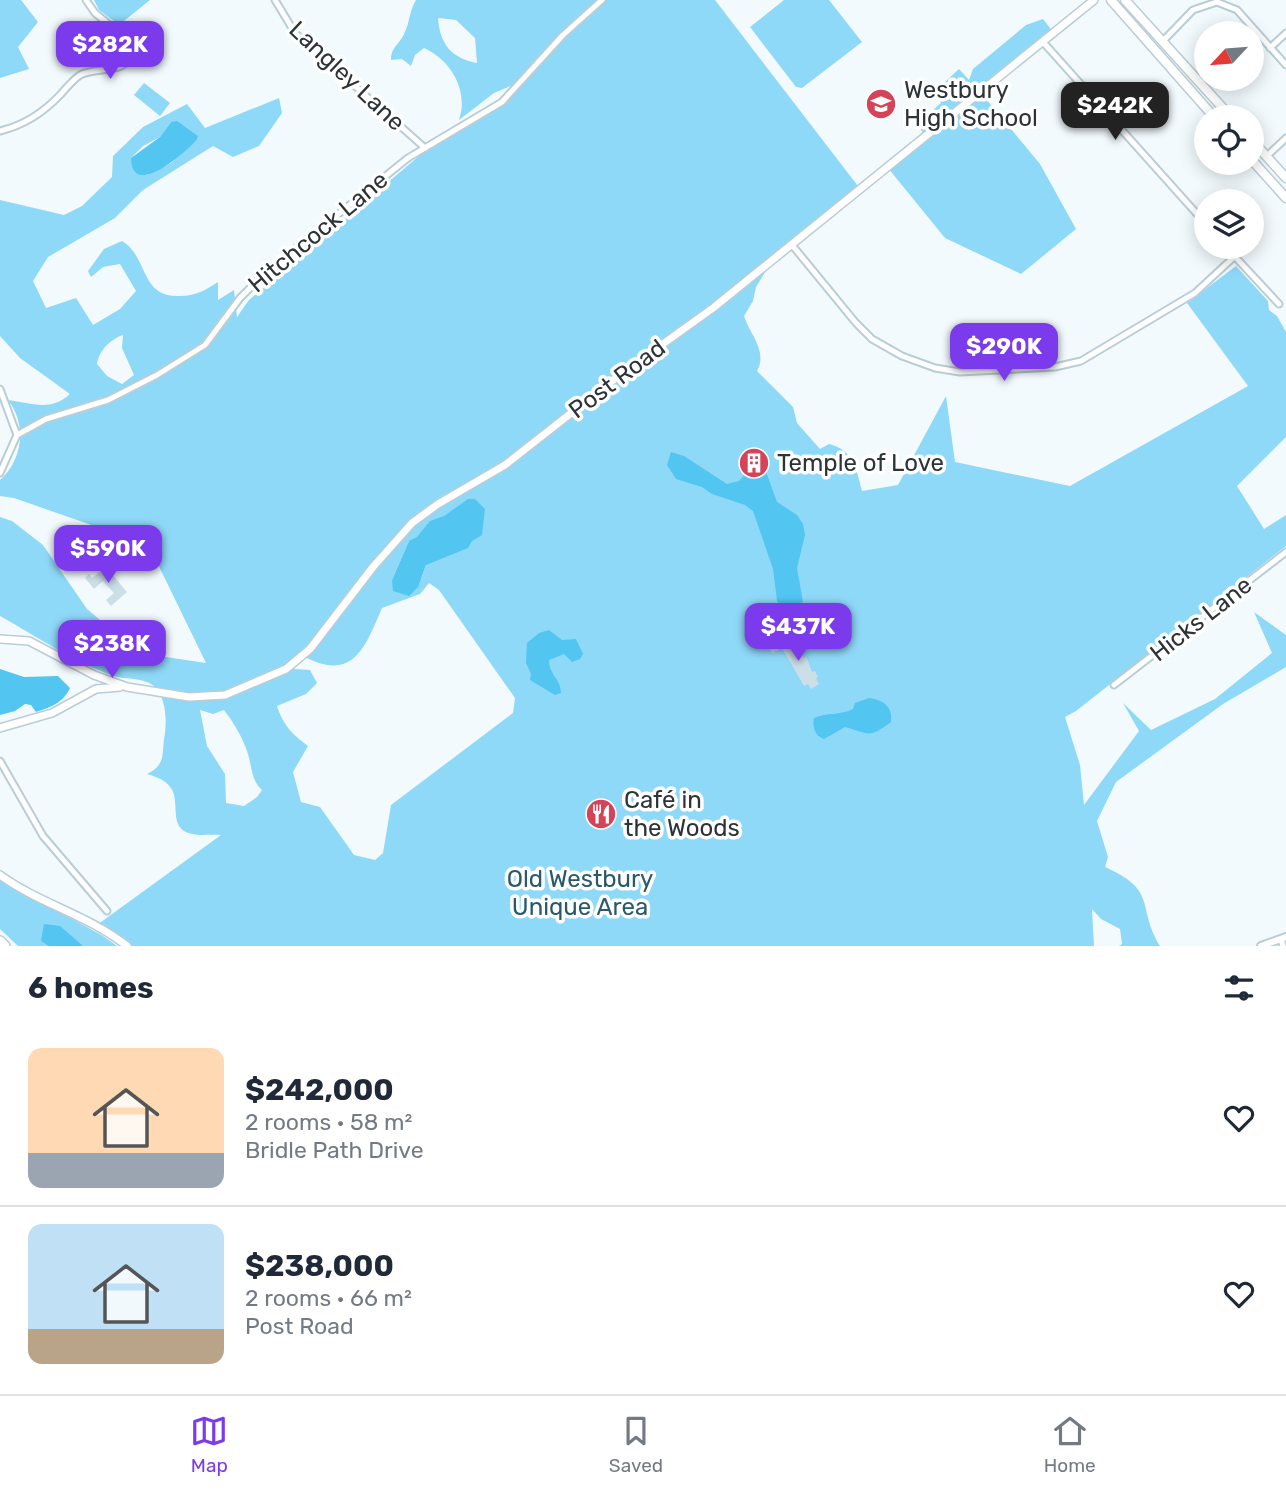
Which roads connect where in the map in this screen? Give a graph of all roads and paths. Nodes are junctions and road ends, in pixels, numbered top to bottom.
1 (86, 0) edge
2 (275, 0) edge
3 (602, 0) edge
4 (1094, 0) edge
5 (1111, 0) edge
6 (1125, 0) edge
7 (1217, 1) edge
8 (1286, 33) edge
9 (1162, 41) junction
10 (1043, 42) junction
11 (1270, 48) junction
12 (1286, 65) edge
13 (1203, 105) edge
14 (1220, 105) edge
15 (0, 131) edge
16 (1286, 138) edge
17 (425, 148) junction
18 (1264, 153) edge
19 (1267, 156) junction
20 (1264, 173) edge
21 (1286, 178) edge
22 (1286, 198) edge
23 (1194, 211) edge
24 (792, 245) junction
25 (1232, 259) edge
26 (1238, 259) edge
27 (1279, 304) dead end
28 (0, 389) edge
29 (17, 435) junction
30 (0, 473) edge
31 (1286, 552) edge
32 (0, 639) edge
33 (94, 675) junction
34 (1114, 685) dead end
35 (127, 687) junction
36 (96, 689) junction
37 (0, 728) edge
38 (0, 761) edge
39 (0, 876) edge
40 (107, 911) dead end
41 (1284, 940) edge
42 (0, 941) edge
43 (5, 946) edge
44 (127, 946) edge
45 (1261, 946) edge

1 - 15 street
2 - 17 street, Langley Lane
3 - 17 street, Hitchcock Lane
4 - 10 main road, Post Road
5 - 13 main road
6 - 9 main road
7 - 9 street
7 - 11 street
8 - 11 street
9 - 14 main road
10 - 23 street
10 - 24 main road, Post Road
11 - 12 street
16 - 19 street
17 - 29 street, Hitchcock Lane
18 - 19 main road
19 - 21 main road
20 - 22 main road
24 - 25 street
24 - 35 main road, Post Road
26 - 27 street
28 - 29 street
29 - 30 street
31 - 34 street, Hicks Lane
32 - 33 main road, Post Road
33 - 35 main road, Post Road
33 - 36 main road
35 - 36 main road, Post Road
36 - 37 main road, Post Road
38 - 40 street
39 - 44 main road
41 - 45 street
42 - 43 highway

